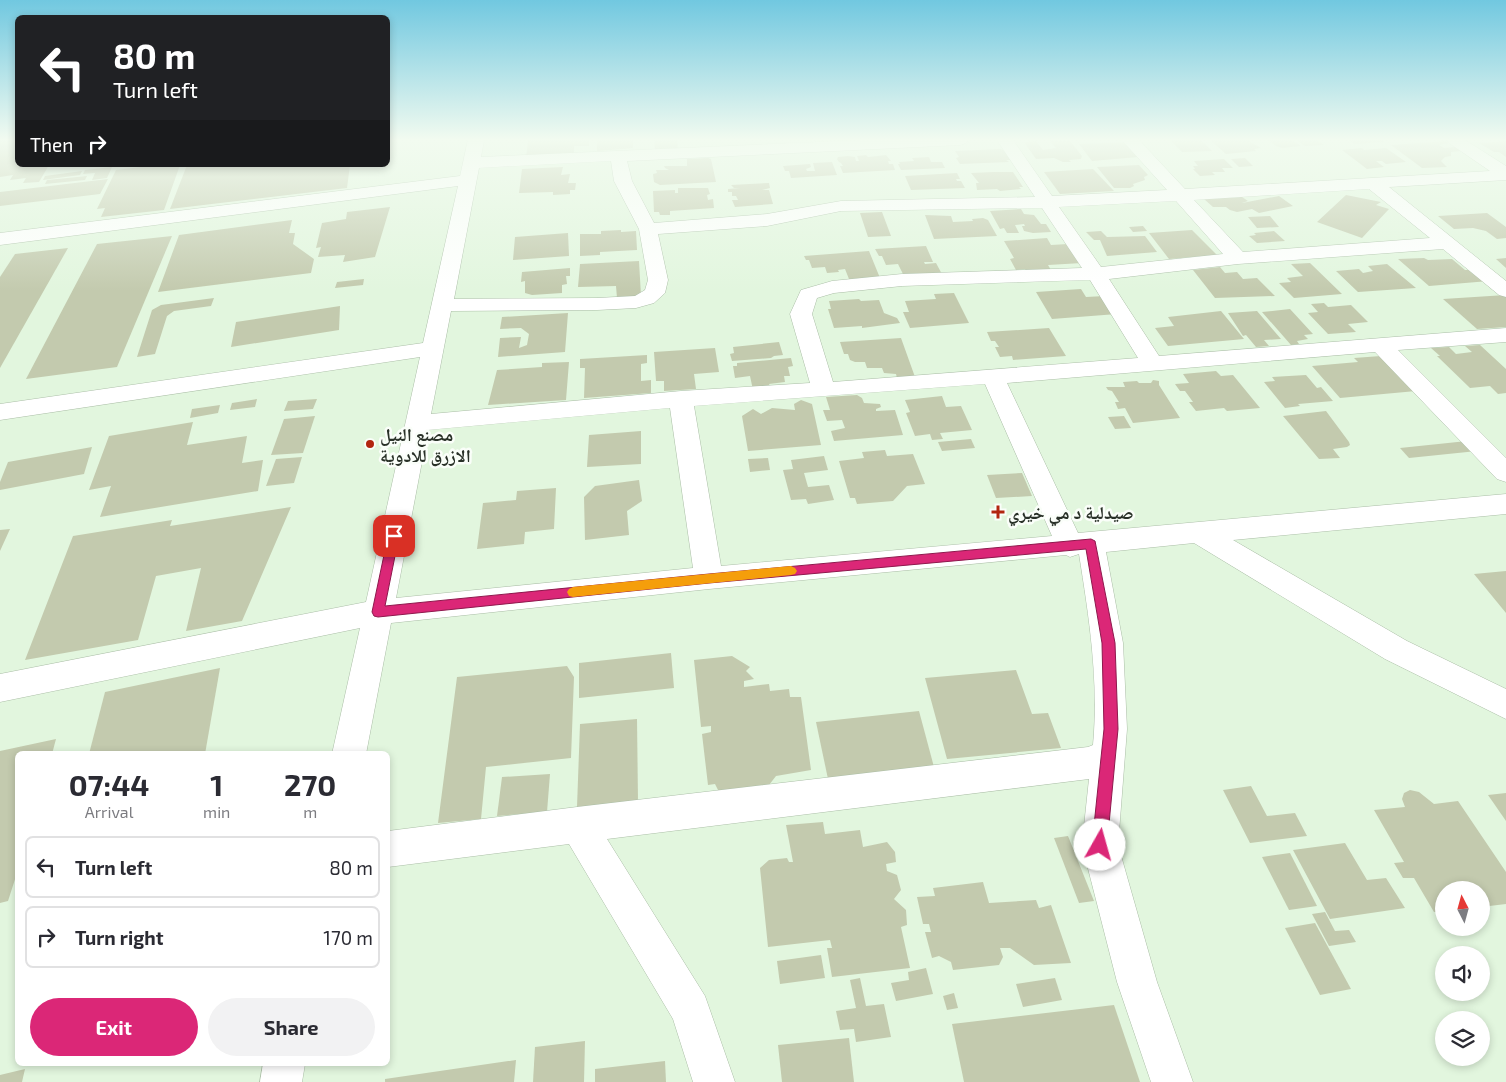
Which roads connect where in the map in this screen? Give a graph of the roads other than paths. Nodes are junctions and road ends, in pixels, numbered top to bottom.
1 (293, 190) edge
2 (465, 190) edge
3 (628, 190) edge
4 (1040, 190) edge
5 (1178, 190) edge
6 (1254, 190) edge
7 (1382, 190) edge
8 (1182, 195) junction
9 (1048, 202) junction
10 (648, 229) junction
11 (0, 239) edge
12 (1447, 243) junction
13 (1238, 258) junction
14 (1096, 274) junction
15 (1506, 290) edge
16 (442, 305) junction
17 (1506, 335) edge
18 (1380, 345) junction
19 (433, 348) junction
20 (1153, 364) junction
21 (993, 377) junction
22 (824, 390) junction
23 (681, 399) junction
24 (0, 412) edge
25 (417, 423) junction
26 (1506, 473) edge
27 (1506, 504) edge
28 (1199, 533) junction
29 (1080, 545) junction
30 (709, 578) junction
31 (378, 612) junction
32 (0, 688) edge
33 (1506, 705) edge
34 (350, 751) edge
35 (1109, 754) junction
36 (577, 824) junction
37 (390, 849) edge
38 (284, 1066) edge
39 (281, 1082) edge
40 (714, 1082) edge
41 (1172, 1082) edge

1 - 11 street
2 - 16 street
3 - 10 street
4 - 9 street
5 - 8 street
6 - 8 street
7 - 12 street
8 - 9 street
8 - 13 street
9 - 10 street
9 - 14 street
10 - 16 street
12 - 13 street
12 - 15 street
13 - 14 street
14 - 20 street
14 - 22 street
16 - 19 street
17 - 18 street
18 - 20 street
18 - 26 street
19 - 24 street
19 - 25 street
20 - 21 street
21 - 22 street
21 - 29 street
22 - 23 street
23 - 25 street
23 - 30 street
25 - 31 street
27 - 28 street
28 - 29 street
28 - 33 street
29 - 30 street
29 - 35 street
30 - 31 street
31 - 32 street
31 - 34 street
35 - 36 street
35 - 41 street
36 - 37 street
36 - 40 street
38 - 39 street

